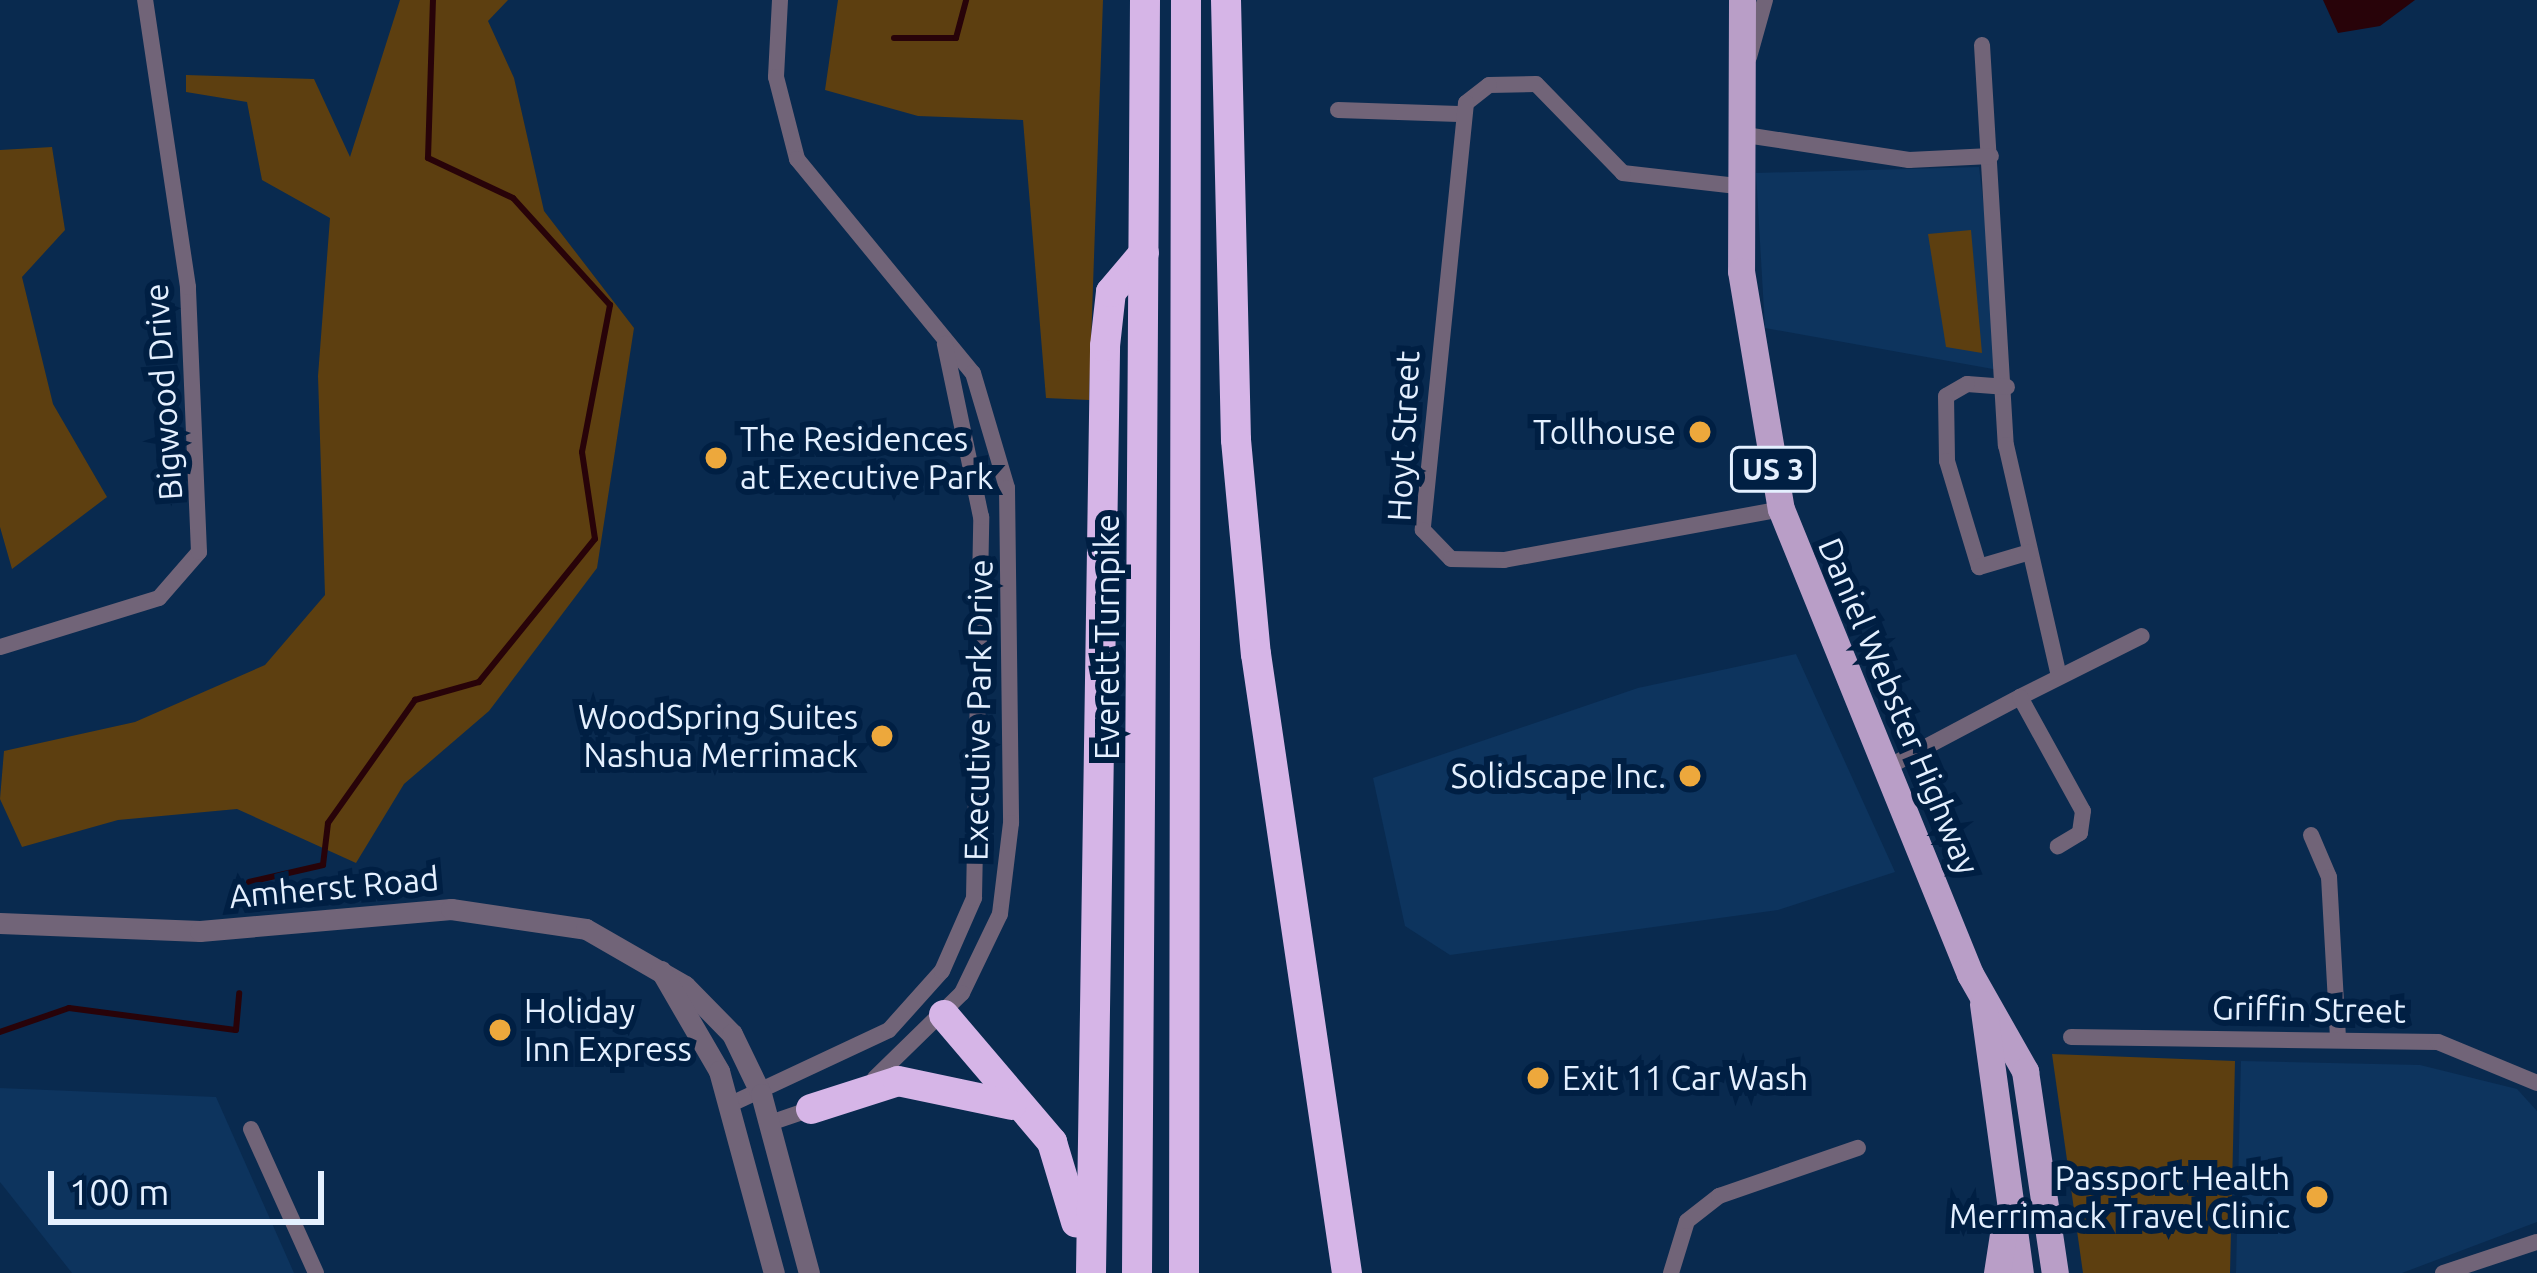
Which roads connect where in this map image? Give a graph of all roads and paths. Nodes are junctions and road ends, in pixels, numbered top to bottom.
1 (145, 0) edge
2 (780, 0) edge
3 (1145, 0) edge
4 (1186, 0) edge
5 (1226, 0) edge
6 (1742, 0) edge
7 (1765, 0) edge
8 (1982, 45) dead end
9 (1739, 92) junction
10 (1338, 110) dead end
11 (1459, 114) junction
12 (1738, 134) junction
13 (1991, 156) junction
14 (1737, 186) junction
15 (1144, 254) junction
16 (945, 344) junction
17 (2008, 386) junction
18 (1781, 509) junction
19 (2030, 552) junction
20 (2142, 635) dead end
21 (0, 646) edge
22 (2059, 676) junction
23 (2020, 697) junction
24 (1886, 768) junction
25 (2311, 835) dead end
26 (2059, 845) dead end
27 (0, 923) edge
28 (661, 971) junction
29 (936, 1003) junction
30 (1983, 1004) junction
31 (2071, 1037) dead end
32 (2338, 1038) junction
33 (2537, 1083) edge
34 (761, 1094) junction
35 (731, 1104) junction
36 (812, 1109) junction
37 (1024, 1112) junction
38 (770, 1123) junction
39 (251, 1129) dead end
40 (1858, 1148) dead end
41 (2009, 1194) junction
42 (1344, 1226) junction
43 (2537, 1242) edge
44 (771, 1269) edge
45 (316, 1273) edge
46 (809, 1273) edge
47 (1078, 1273) edge
48 (1091, 1273) edge
49 (1138, 1273) edge
50 (1184, 1273) edge
51 (1347, 1273) edge
52 (1374, 1273) edge
53 (1671, 1273) edge
54 (1997, 1273) edge
55 (2020, 1273) edge
56 (2056, 1273) edge
57 (2443, 1273) edge

1 - 21 street, Bigwood Drive
2 - 16 street, Executive Park Drive
3 - 15 highway, Everett Turnpike
4 - 50 highway
5 - 42 highway
6 - 9 main road, Daniel Webster Highway / US 3
7 - 9 street
8 - 13 street
9 - 12 main road, Daniel Webster Highway / US 3
10 - 11 street
11 - 14 street
11 - 18 street, Hoyt Street
12 - 13 street
12 - 14 main road, Daniel Webster Highway / US 3
13 - 17 street
14 - 18 main road, Daniel Webster Highway / US 3
15 - 48 highway
15 - 49 highway, Everett Turnpike
16 - 29 street, Executive Park Drive
16 - 29 street, Executive Park Drive
17 - 19 street
17 - 19 street
18 - 24 main road, Daniel Webster Highway / US 3
19 - 22 street
20 - 22 street
22 - 23 street
23 - 24 street
23 - 26 street
24 - 30 main road, Daniel Webster Highway / US 3
25 - 32 street
27 - 28 street, Amherst Road
28 - 34 street, Amherst Road
28 - 35 street
29 - 34 street, Executive Park Drive
29 - 36 street, Executive Park Drive
29 - 37 highway
30 - 41 main road, Daniel Webster Highway / US 3
30 - 56 main road, Daniel Webster Highway / US 3
31 - 32 street, Griffin Street
32 - 33 street, Griffin Street
34 - 35 street, Executive Park Drive
34 - 38 street, Amherst Road
35 - 44 street
36 - 37 highway
36 - 38 street, Executive Park Drive
37 - 47 highway
38 - 46 street, Amherst Road
39 - 45 street
40 - 53 street
41 - 54 main road
41 - 55 main road, Daniel Webster Highway / US 3
42 - 51 highway
42 - 52 highway
43 - 57 street

